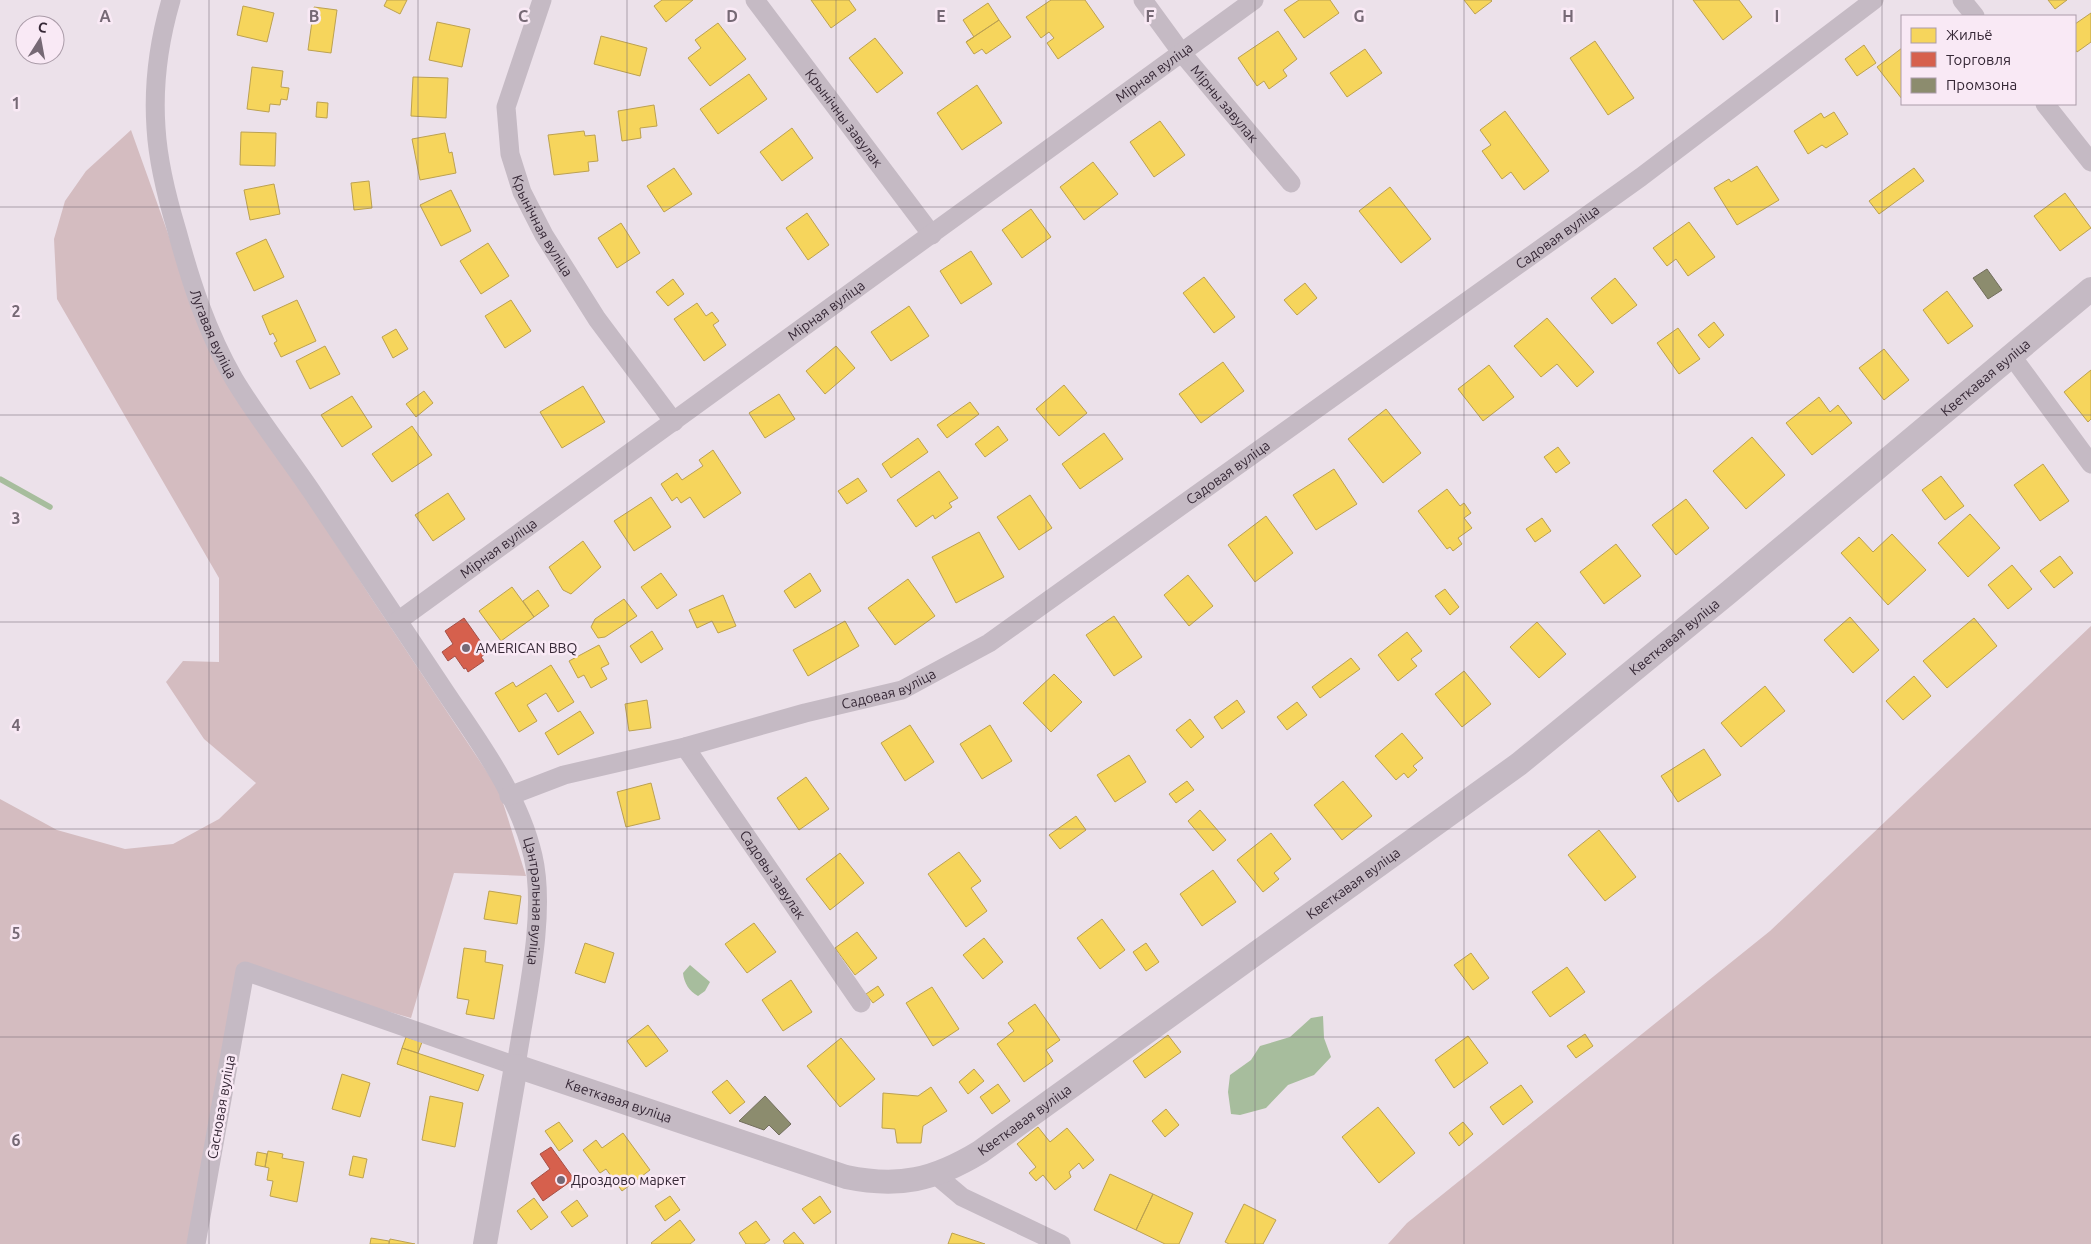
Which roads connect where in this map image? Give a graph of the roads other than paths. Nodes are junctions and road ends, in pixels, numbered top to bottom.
1 (171, 0) edge
2 (542, 0) edge
3 (755, 0) edge
4 (1143, 0) edge
5 (1254, 0) edge
6 (1874, 0) edge
7 (1962, 0) edge
8 (1974, 15) edge
9 (1181, 52) junction
10 (2046, 105) edge
11 (2091, 162) edge
12 (1291, 183) dead end
13 (932, 235) junction
14 (2091, 289) edge
15 (2011, 355) junction
16 (674, 422) junction
17 (2091, 464) edge
18 (398, 621) junction
19 (685, 747) junction
20 (509, 796) junction
21 (861, 1003) dead end
22 (516, 1066) junction
23 (936, 1175) junction
24 (196, 1244) edge
25 (485, 1244) edge
26 (1060, 1244) edge

1 - 18 street, Лугавая вуліца
2 - 16 street, Крынічная вуліца
3 - 13 street, Крынічны завулак
4 - 9 street, Мірны завулак
5 - 9 street, Мірная вуліца
6 - 19 street, Садовая вуліца
7 - 8 street
9 - 12 street, Мірны завулак
9 - 13 street, Мірная вуліца
10 - 11 street
13 - 16 street, Мірная вуліца
14 - 15 street, Кветкавая вуліца
15 - 17 street
15 - 23 street, Кветкавая вуліца
16 - 18 street, Мірная вуліца
18 - 20 street, Цэнтральная вуліца
19 - 20 street, Садовая вуліца
19 - 21 street, Садовы завулак
20 - 22 street, Цэнтральная вуліца
22 - 23 street, Кветкавая вуліца
22 - 24 street, Сасновая вуліца
22 - 25 street, Цэнтральная вуліца
23 - 26 street

